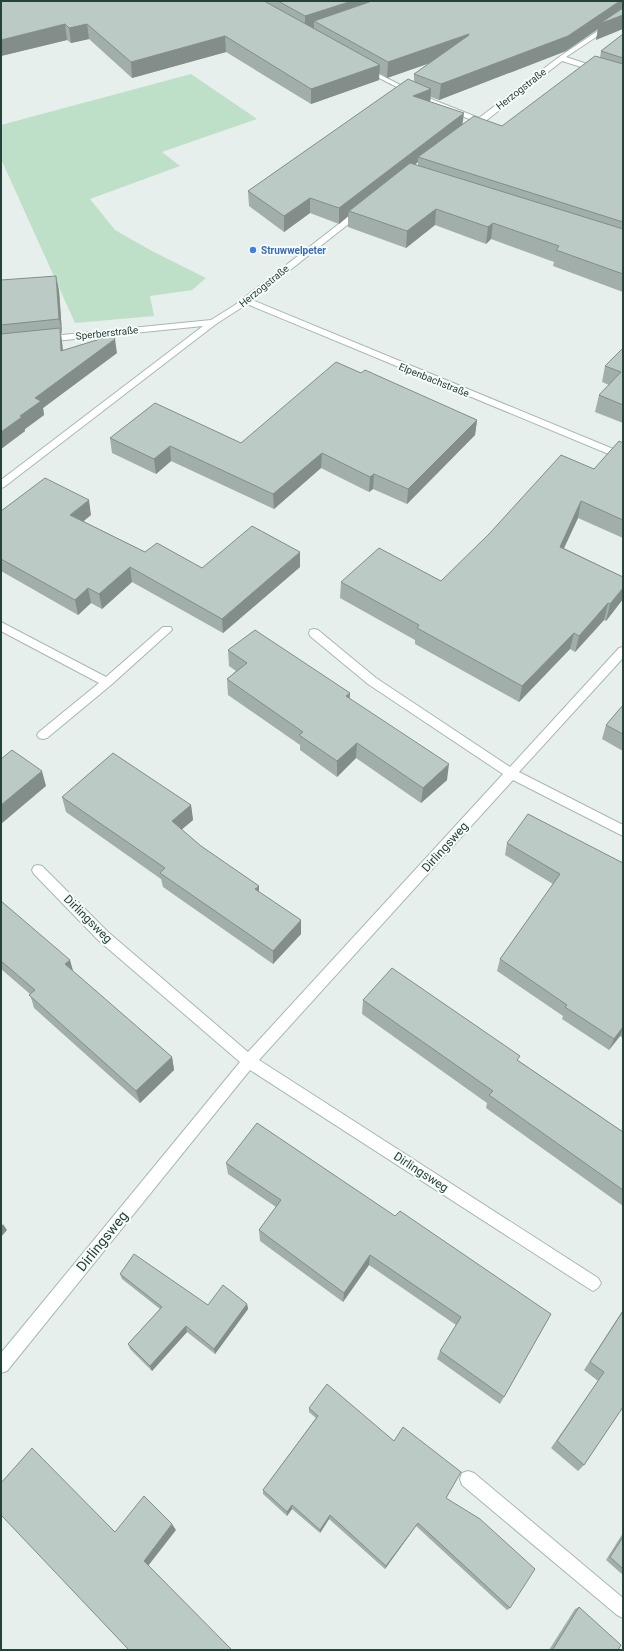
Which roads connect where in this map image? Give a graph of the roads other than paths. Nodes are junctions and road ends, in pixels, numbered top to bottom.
1 (623, 16) edge
2 (562, 58) junction
3 (359, 65) edge
4 (623, 78) edge
5 (480, 121) junction
6 (462, 134) edge
7 (364, 208) edge
8 (246, 301) junction
9 (213, 322) junction
10 (32, 341) edge
11 (621, 454) edge
12 (1, 485) edge
13 (1, 626) edge
14 (167, 630) dead end
15 (314, 633) dead end
16 (623, 651) edge
17 (108, 682) junction
18 (43, 735) dead end
19 (512, 774) junction
20 (623, 831) edge
21 (38, 870) dead end
22 (249, 1061) junction
23 (593, 1282) dead end
24 (1, 1365) edge
25 (468, 1479) dead end
26 (623, 1609) edge

1 - 2 street, Herzogstraße
2 - 4 street
2 - 5 street, Herzogstraße
3 - 5 street
5 - 6 street, Herzogstraße
7 - 8 street, Herzogstraße
8 - 9 street, Herzogstraße
8 - 11 street, Elpenbachstraße
9 - 10 street, Sperberstraße
9 - 12 street, Herzogstraße
13 - 17 street
14 - 17 street
15 - 19 street
16 - 19 street, Dirlingsweg
17 - 18 street
19 - 20 street
19 - 22 street, Dirlingsweg
21 - 22 street, Dirlingsweg
22 - 23 street, Dirlingsweg
22 - 24 street, Dirlingsweg
25 - 26 street

